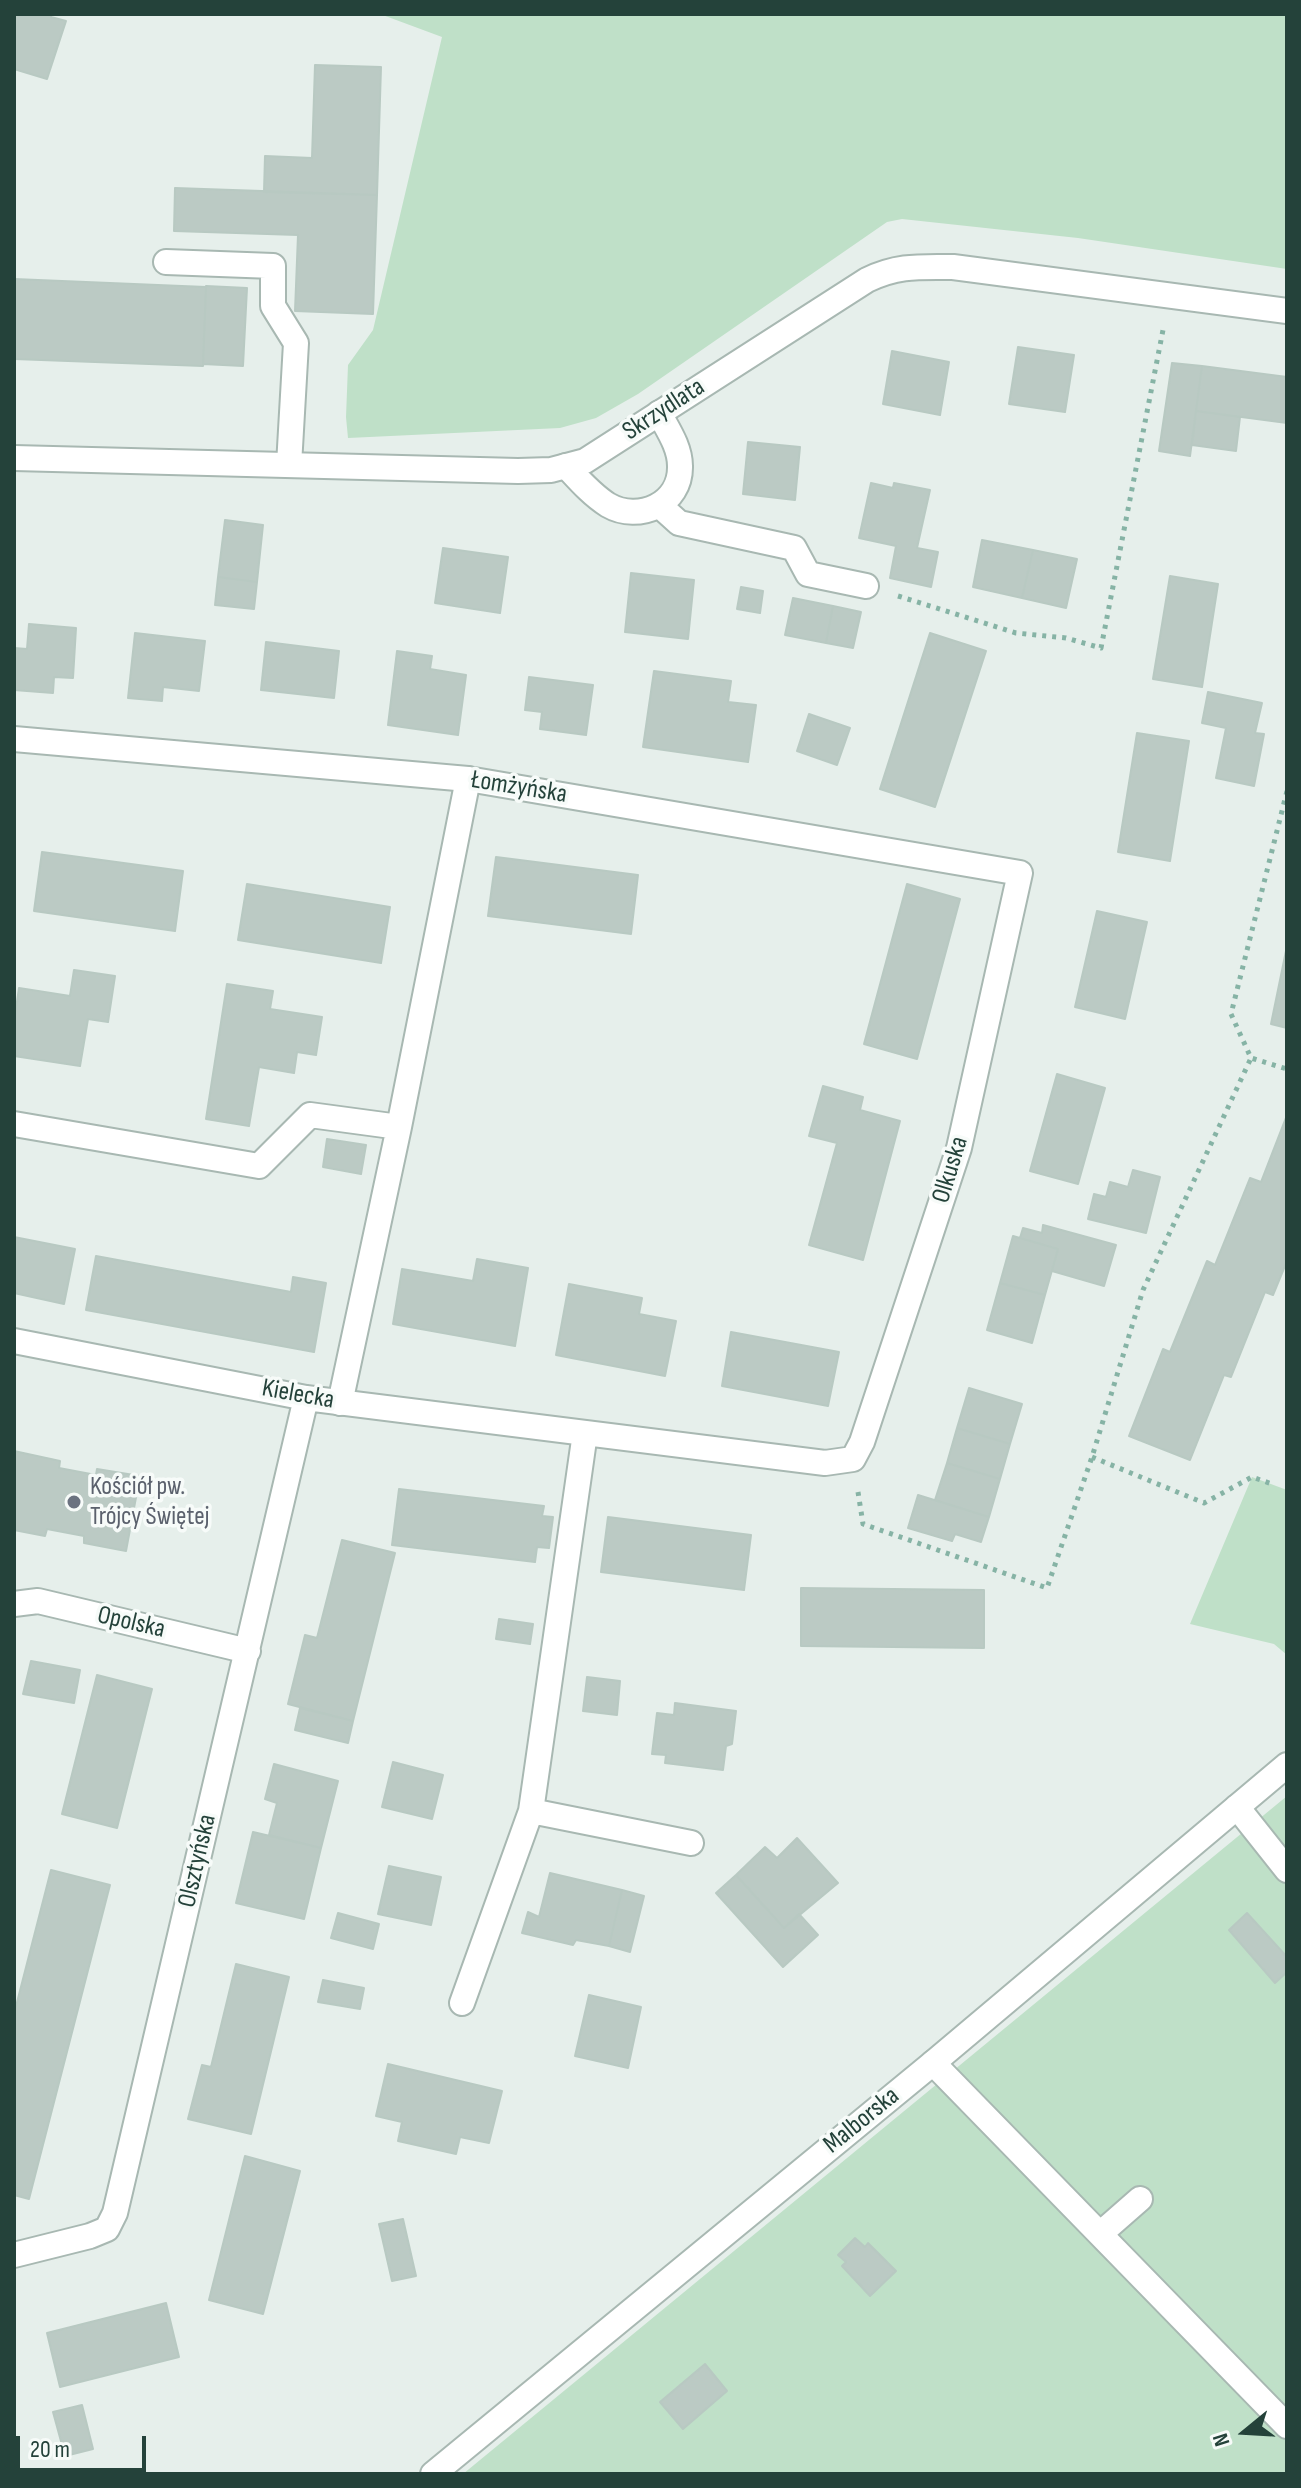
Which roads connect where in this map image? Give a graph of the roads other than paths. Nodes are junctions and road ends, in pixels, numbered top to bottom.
1 (166, 262) dead end
2 (1287, 311) edge
3 (659, 413) junction
4 (14, 458) edge
5 (289, 465) junction
6 (566, 466) junction
7 (659, 505) junction
8 (866, 586) road end
9 (14, 739) edge
10 (468, 779) junction
11 (1020, 873) joint
12 (14, 1124) edge
13 (399, 1127) junction
14 (14, 1341) edge
15 (306, 1398) junction
16 (340, 1403) junction
17 (585, 1433) junction
18 (853, 1459) joint
19 (14, 1604) edge
20 (248, 1651) junction
21 (1287, 1765) edge
22 (1237, 1807) junction
23 (531, 1811) junction
24 (691, 1843) dead end
25 (1287, 1870) edge
26 (462, 2003) dead end
27 (933, 2063) junction
28 (1140, 2199) dead end
29 (1100, 2234) junction
30 (14, 2255) edge
31 (1287, 2426) edge
32 (433, 2474) edge

1 - 5 street
2 - 3 street, Skrzydlata
3 - 6 street, Skrzydlata
3 - 7 street
4 - 5 street, Skrzydlata
5 - 6 street, Skrzydlata
6 - 7 street
7 - 8 street
9 - 10 street, Łomżyńska
10 - 11 street, Łomżyńska
10 - 13 street
11 - 18 street, Olkuska
12 - 13 street
13 - 16 street
14 - 15 street, Kielecka
15 - 16 street, Kielecka
15 - 20 street, Olsztyńska
16 - 17 street, Kielecka
17 - 18 street, Kielecka
17 - 23 street
19 - 20 street, Opolska
20 - 30 street, Olsztyńska
21 - 22 street, Malborska
22 - 25 street
22 - 27 street, Malborska
23 - 24 street
23 - 26 street
27 - 29 street
27 - 32 street, Malborska
28 - 29 street
29 - 31 street

